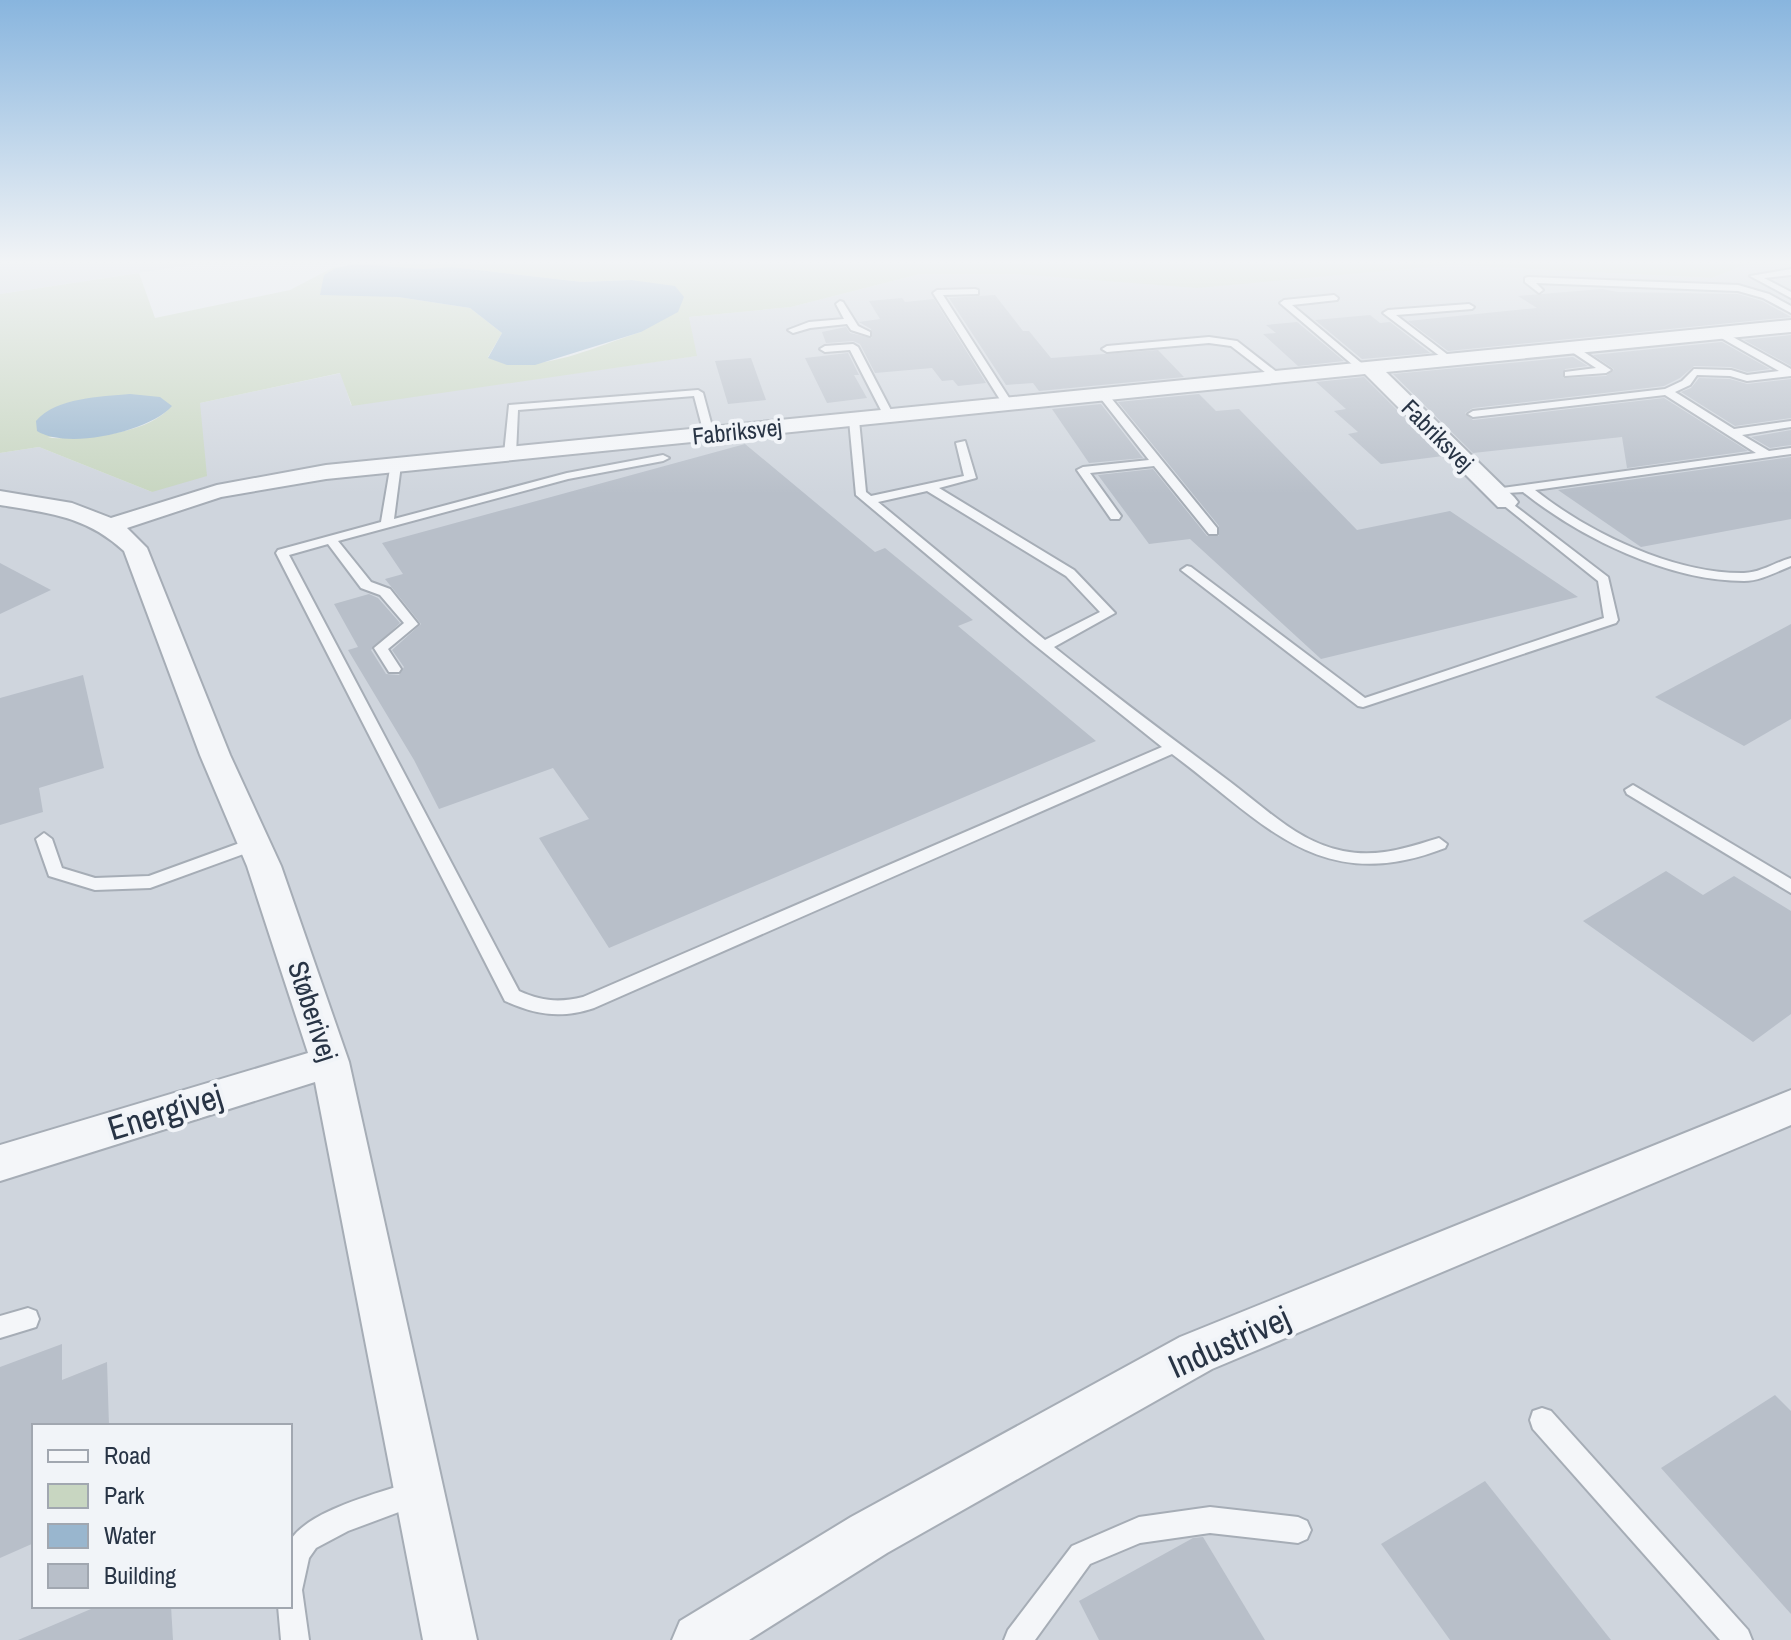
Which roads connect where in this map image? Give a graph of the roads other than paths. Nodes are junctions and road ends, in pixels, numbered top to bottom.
1 (967, 341) edge
2 (1203, 341) edge
3 (1213, 341) edge
4 (1331, 341) edge
5 (1424, 341) edge
6 (1645, 341) edge
7 (1733, 341) edge
8 (1572, 348) junction
9 (825, 349) dead end
10 (1107, 349) dead end
11 (1449, 360) junction
12 (1366, 368) junction
13 (1791, 372) edge
14 (1569, 374) dead end
15 (1278, 377) junction
16 (1667, 392) junction
17 (1103, 395) junction
18 (1008, 404) junction
19 (1473, 414) dead end
20 (889, 416) junction
21 (854, 420) junction
22 (1791, 424) edge
23 (1732, 433) junction
24 (709, 434) junction
25 (961, 443) dead end
26 (1791, 451) edge
27 (510, 454) junction
28 (1766, 454) junction
29 (663, 458) dead end
30 (1158, 462) junction
31 (395, 465) junction
32 (929, 487) junction
33 (1526, 488) junction
34 (1500, 497) junction
35 (0, 498) edge
36 (870, 500) junction
37 (1115, 516) dead end
38 (387, 525) junction
39 (111, 526) junction
40 (1213, 531) dead end
41 (331, 540) junction
42 (1791, 562) edge
43 (1187, 570) dead end
44 (1047, 645) junction
45 (394, 669) dead end
46 (1172, 748) junction
47 (1633, 790) dead end
48 (44, 839) dead end
49 (254, 844) junction
50 (1439, 844) dead end
51 (1791, 887) edge
52 (330, 1062) junction
53 (1791, 1107) edge
54 (0, 1163) edge
55 (28, 1319) dead end
56 (0, 1327) edge
57 (1542, 1420) dead end
58 (419, 1492) junction
59 (1298, 1530) dead end
60 (292, 1574) edge
61 (292, 1608) edge
62 (295, 1640) edge
63 (450, 1640) edge
64 (699, 1640) edge
65 (1018, 1640) edge
66 (1738, 1640) edge

1 - 18 lane
2 - 10 lane
3 - 15 lane
4 - 12 lane
5 - 11 lane
6 - 8 street, Fabriksvej
7 - 13 lane
8 - 11 street, Fabriksvej
8 - 14 lane
9 - 20 lane
11 - 12 street, Fabriksvej
12 - 15 street, Fabriksvej
12 - 34 street, Fabriksvej
13 - 16 lane
15 - 17 street, Fabriksvej
16 - 19 lane
16 - 23 lane
17 - 18 street, Fabriksvej
17 - 30 lane
18 - 20 street, Fabriksvej
20 - 21 street, Fabriksvej
21 - 24 street, Fabriksvej
21 - 36 lane
22 - 23 lane
23 - 28 lane
24 - 27 street, Fabriksvej
24 - 27 lane
25 - 32 lane
26 - 28 lane
27 - 31 street, Fabriksvej
28 - 33 lane
29 - 38 lane
30 - 37 lane
30 - 40 lane
31 - 38 lane
31 - 39 street, Fabriksvej
32 - 36 lane
32 - 44 lane
33 - 34 lane
33 - 42 lane
34 - 43 lane
35 - 39 street, Støberivej
36 - 44 lane
38 - 41 lane
39 - 49 street, Støberivej
41 - 45 lane
41 - 46 lane
44 - 46 lane
46 - 50 lane
47 - 51 lane
48 - 49 lane
49 - 52 street, Støberivej
52 - 54 street, Energivej
52 - 58 street, Støberivej
53 - 64 street, Industrivej
55 - 56 lane
57 - 66 lane
58 - 60 lane
58 - 63 street, Støberivej
59 - 65 lane
61 - 62 lane

